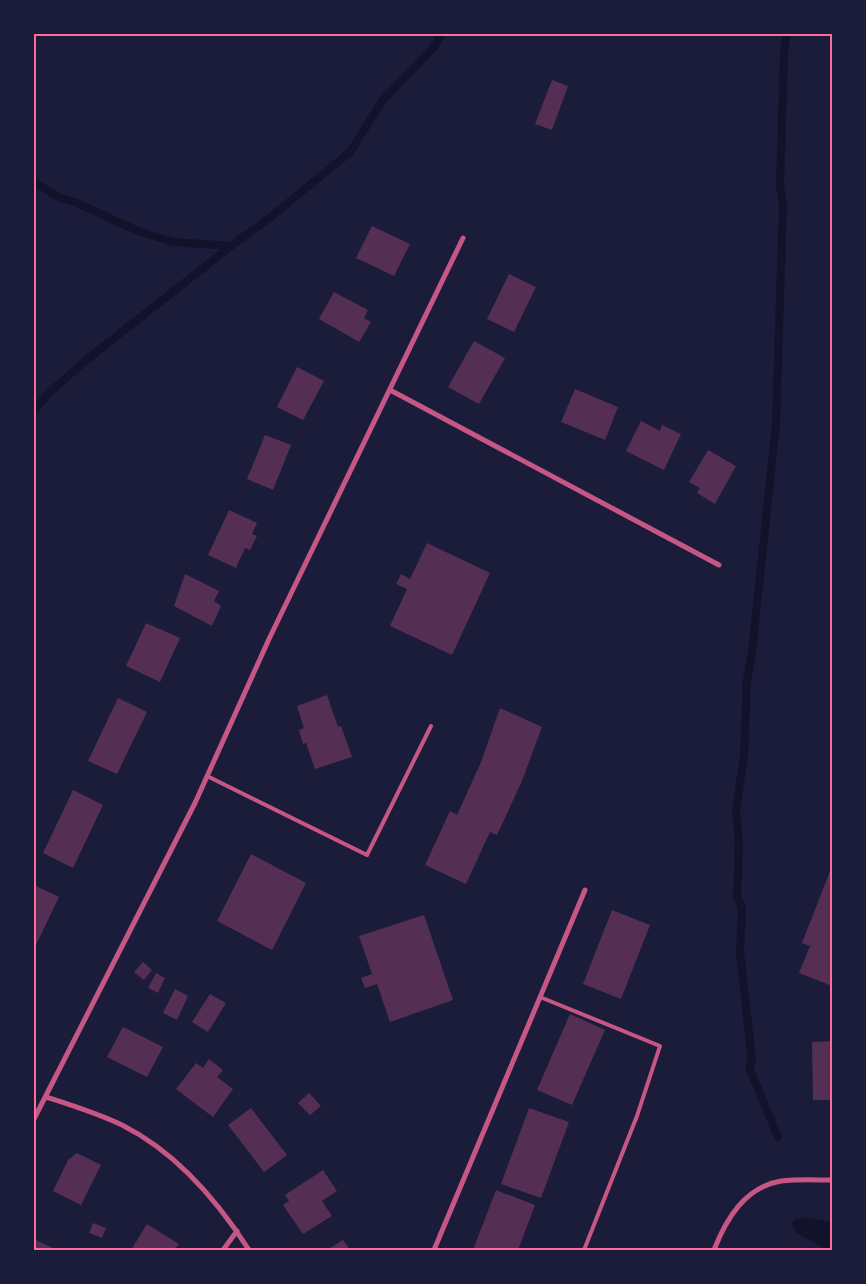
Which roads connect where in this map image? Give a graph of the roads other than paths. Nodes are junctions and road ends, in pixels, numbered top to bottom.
1 (463, 238) dead end
2 (390, 390) junction
3 (719, 566) dead end
4 (431, 726) dead end
5 (207, 776) junction
6 (585, 890) dead end
7 (540, 997) junction
8 (46, 1097) junction
9 (34, 1119) edge
10 (832, 1180) edge
11 (237, 1231) junction
12 (222, 1250) edge
13 (249, 1250) edge
14 (434, 1250) edge
15 (584, 1250) edge
16 (714, 1250) edge

1 - 2 street
2 - 3 street
2 - 5 street
4 - 5 lane
5 - 8 street
6 - 7 street
7 - 14 street
7 - 15 lane
8 - 9 street
8 - 11 street
10 - 16 street
11 - 12 street
11 - 13 street

